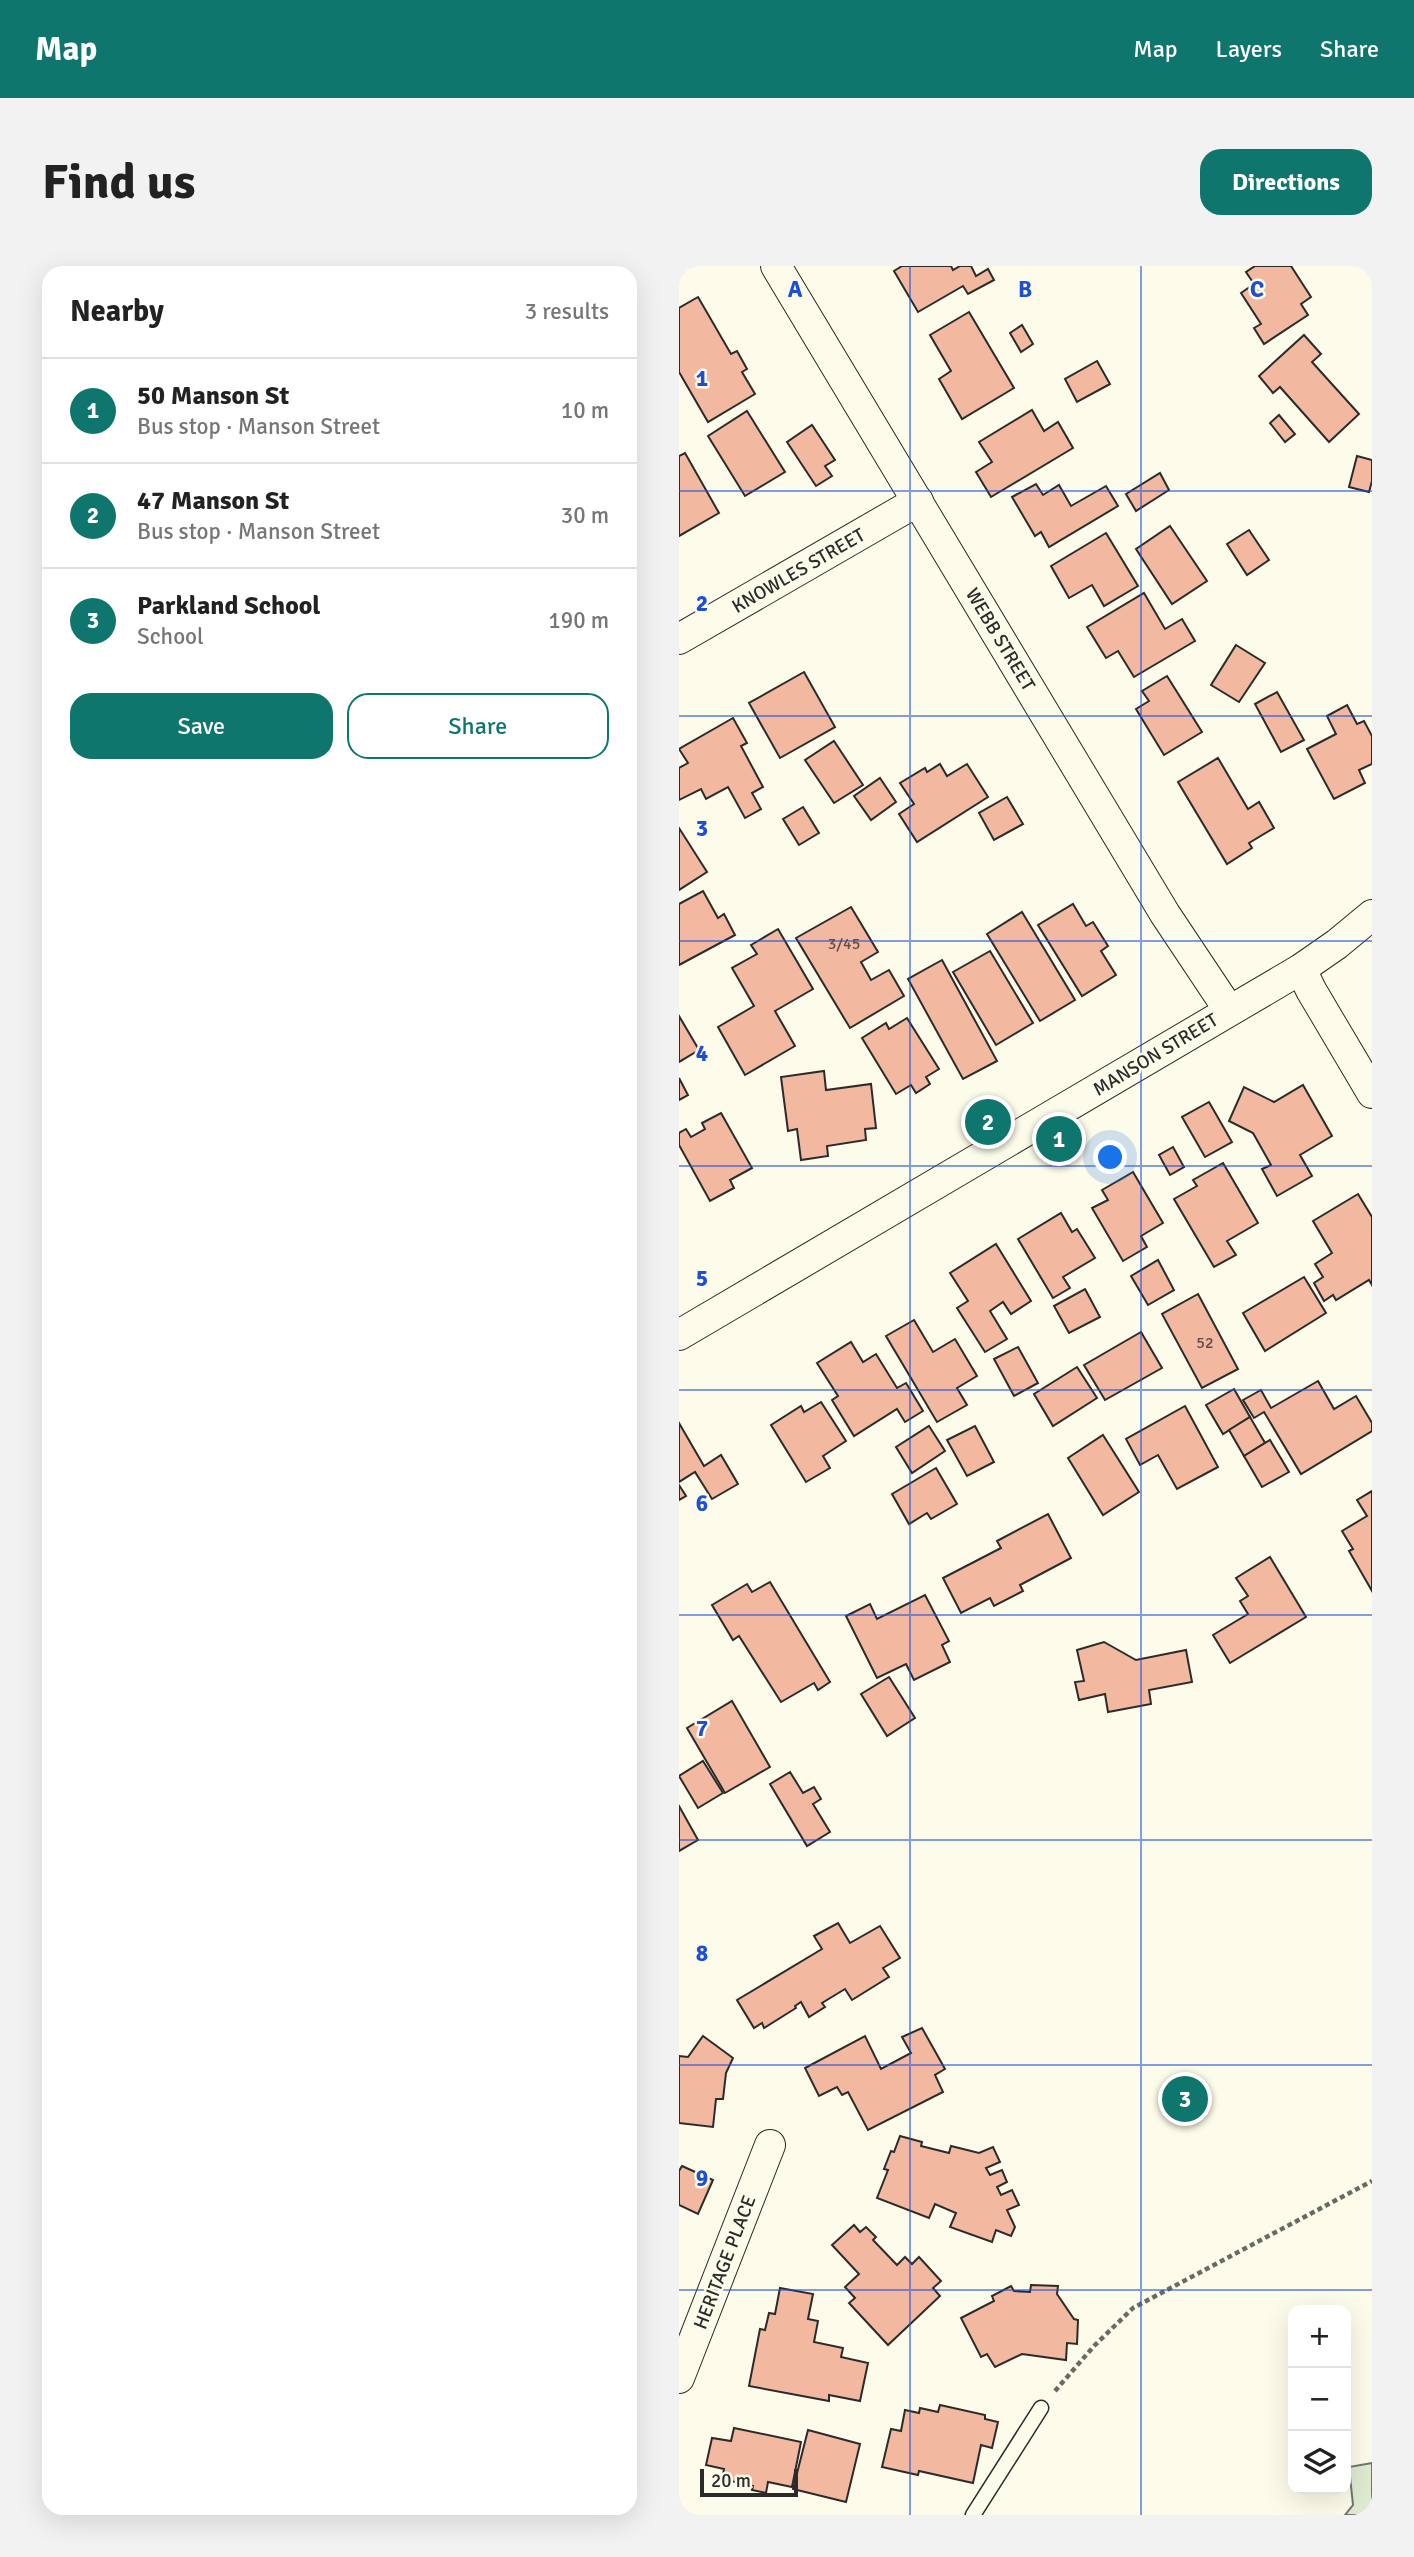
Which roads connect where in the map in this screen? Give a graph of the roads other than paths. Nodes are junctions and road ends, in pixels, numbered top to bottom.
1 (776, 266) edge
2 (918, 501) junction
3 (679, 639) edge
4 (1372, 915) edge
5 (1301, 969) junction
6 (1229, 1010) junction
7 (1372, 1093) edge
8 (679, 1335) edge
9 (770, 2145) dead end
10 (679, 2378) edge
11 (1041, 2408) road end
12 (973, 2515) edge

1 - 2 street, WEBB STREET
2 - 3 street, KNOWLES STREET
2 - 6 street, WEBB STREET
4 - 5 street, MANSON STREET
5 - 6 street, MANSON STREET
5 - 7 street
6 - 8 street, MANSON STREET
9 - 10 street, HERITAGE PLACE
11 - 12 lane

